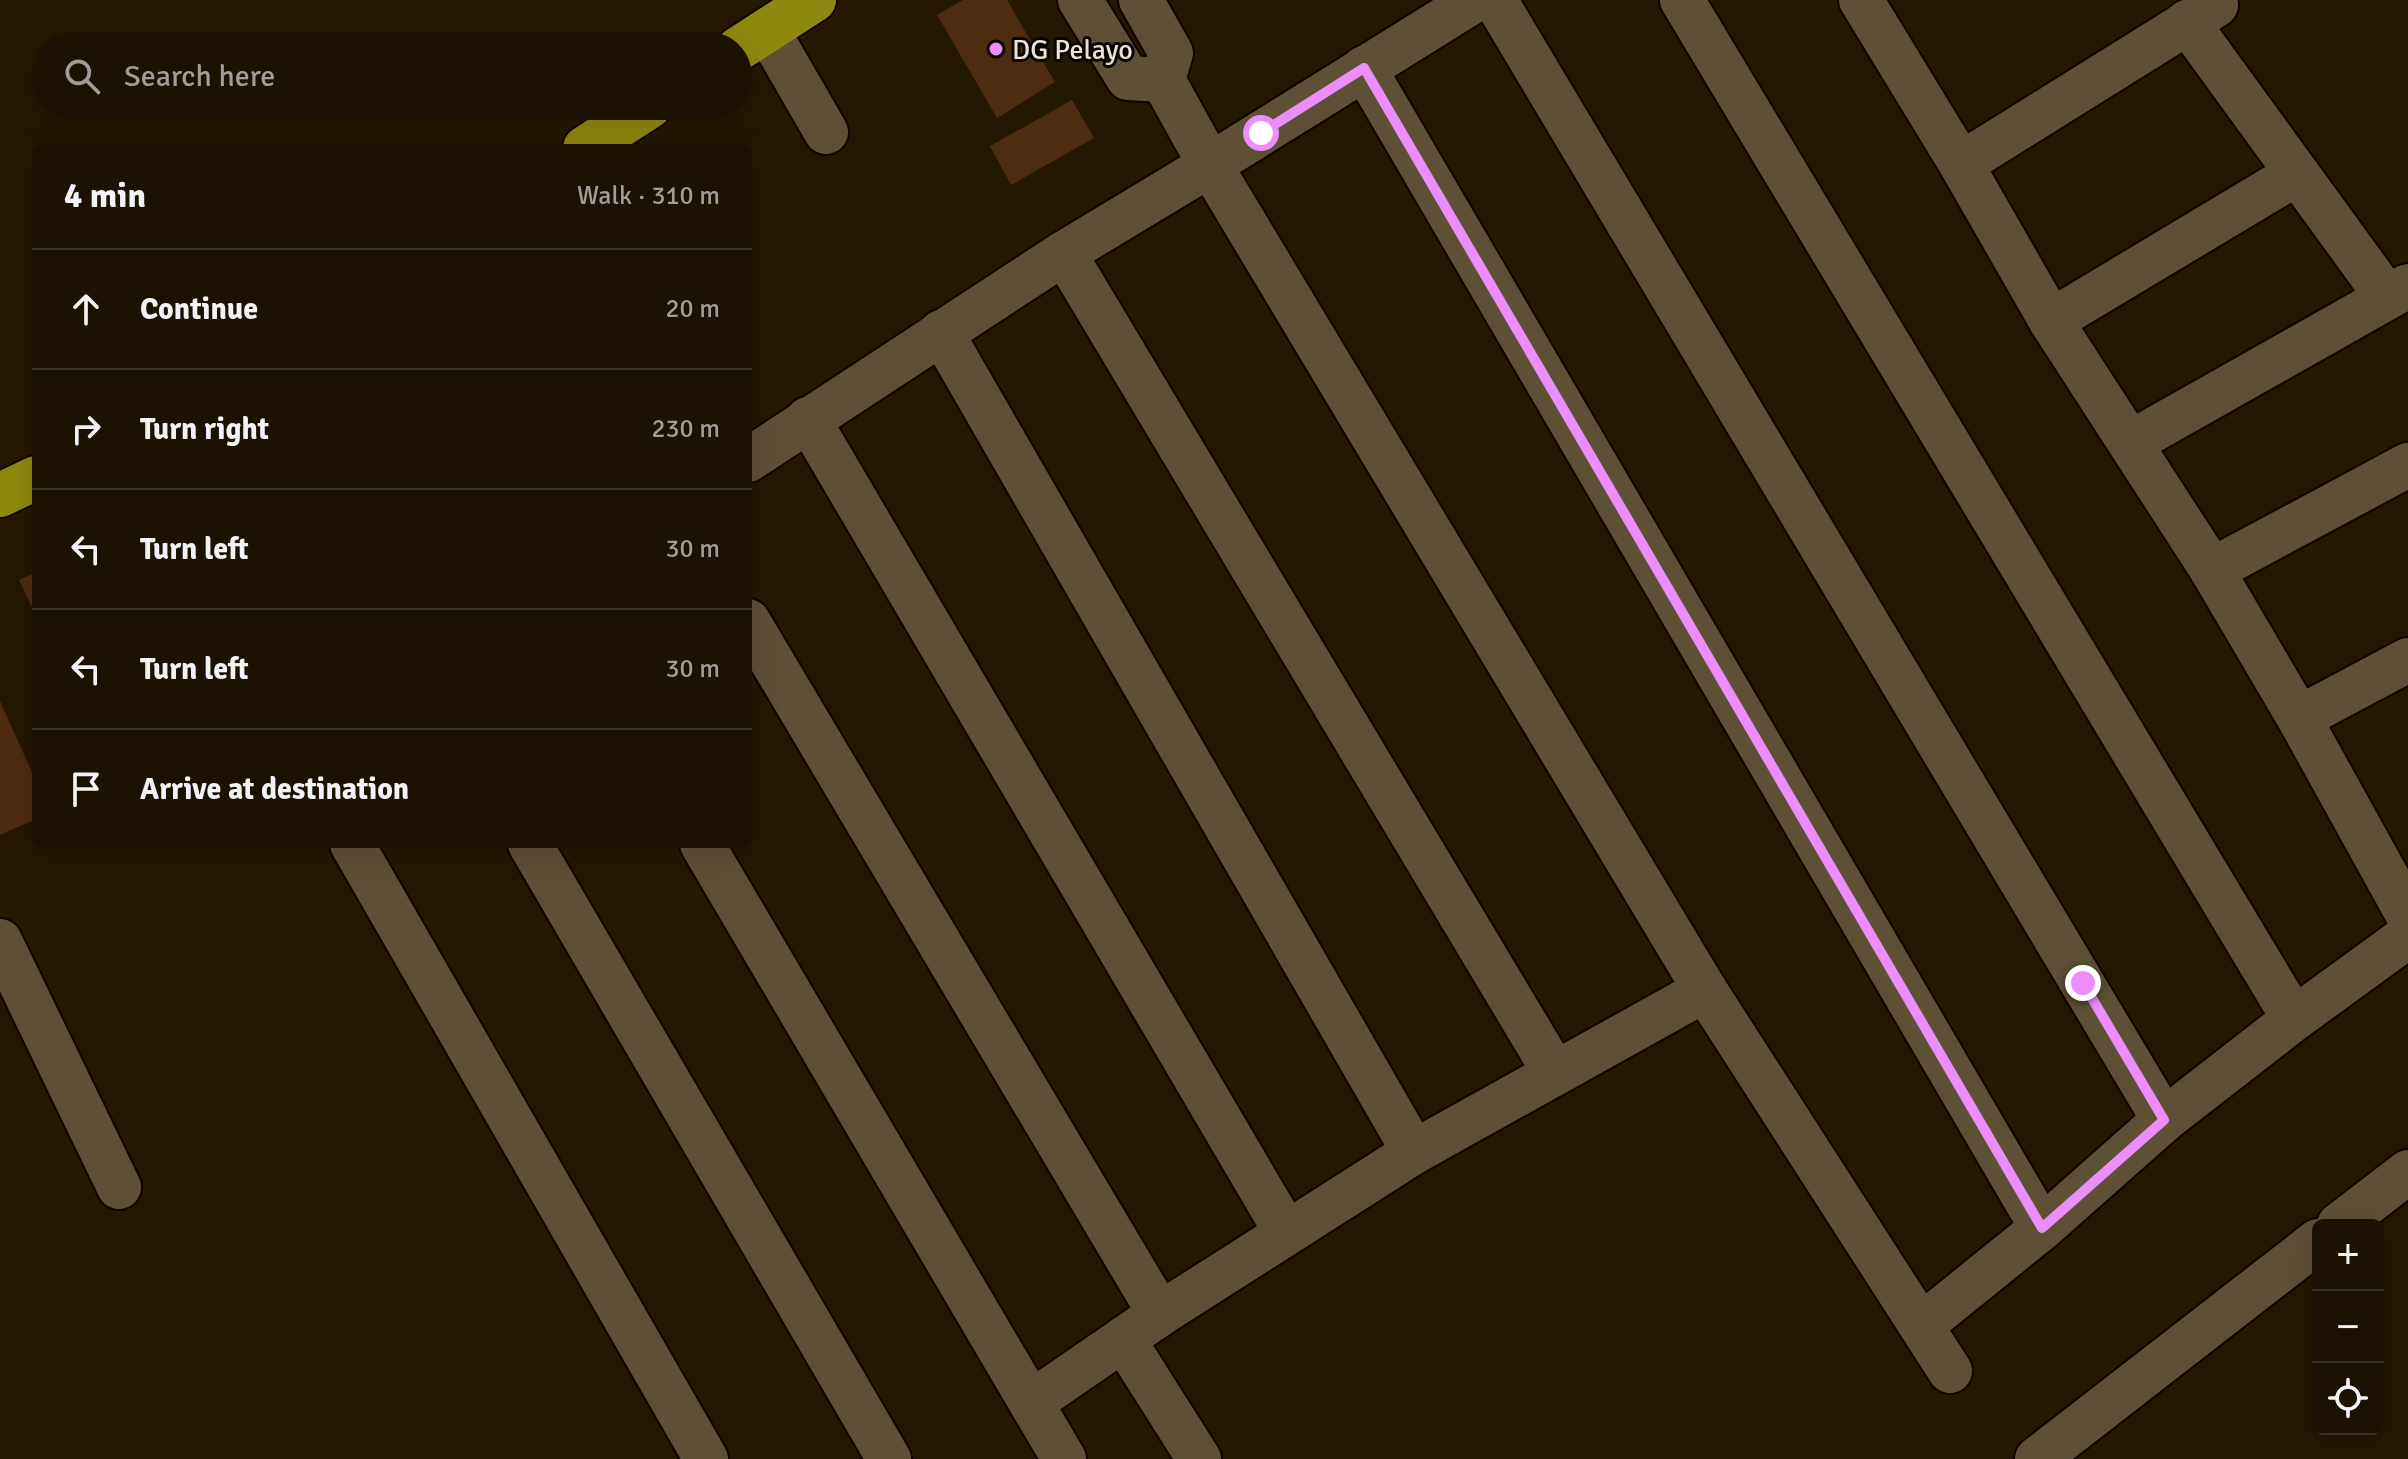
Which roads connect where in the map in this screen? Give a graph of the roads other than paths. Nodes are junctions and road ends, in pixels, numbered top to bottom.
1 (814, 0) edge
2 (1080, 0) edge
3 (1141, 0) edge
4 (1475, 0) edge
5 (1495, 0) edge
6 (1682, 0) edge
7 (1861, 0) edge
8 (752, 40) edge
9 (1364, 68) junction
10 (1163, 80) junction
11 (628, 120) edge
12 (826, 132) dead end
13 (591, 144) edge
14 (1961, 164) junction
15 (1210, 165) junction
16 (2296, 174) junction
17 (1064, 253) junction
18 (2398, 292) edge
19 (2051, 321) junction
20 (941, 332) junction
21 (808, 419) junction
22 (2130, 443) junction
23 (752, 457) edge
24 (2408, 465) edge
25 (32, 480) edge
26 (0, 495) edge
27 (2212, 570) junction
28 (752, 628) edge
29 (2408, 660) edge
30 (2299, 718) junction
31 (354, 848) edge
32 (532, 848) edge
33 (704, 848) edge
34 (2408, 915) edge
35 (2408, 936) edge
36 (0, 941) edge
37 (1705, 990) junction
38 (2294, 1019) junction
39 (1555, 1073) junction
40 (2164, 1120) junction
41 (1414, 1152) junction
42 (2408, 1172) edge
43 (119, 1187) dead end
44 (2347, 1219) edge
45 (2042, 1228) junction
46 (1286, 1232) junction
47 (2312, 1246) edge
48 (1160, 1314) junction
49 (1922, 1325) junction
50 (1123, 1339) junction
51 (1950, 1371) dead end
52 (1032, 1402) junction
53 (706, 1459) edge
54 (889, 1459) edge
55 (1064, 1459) edge
56 (1199, 1459) edge
57 (2037, 1459) edge

1 - 8 highway
2 - 10 street
3 - 10 street
4 - 9 street
5 - 40 street
6 - 38 street
7 - 14 street
8 - 12 street
9 - 15 street
9 - 45 street
10 - 15 street
11 - 13 highway
14 - 16 street
14 - 19 street
15 - 17 street
15 - 37 street
16 - 18 street
16 - 19 street
17 - 20 street
17 - 39 street
18 - 22 street
19 - 22 street
20 - 21 street
20 - 41 street
21 - 23 street
21 - 46 street
22 - 27 street
24 - 27 street
25 - 26 highway
27 - 30 street
28 - 48 street
29 - 30 street
30 - 34 street
31 - 53 street
32 - 54 street
33 - 52 street
35 - 38 street
36 - 43 street
37 - 39 street
37 - 49 street
38 - 40 street
39 - 41 street
40 - 45 street
41 - 46 street
42 - 44 street
45 - 49 street
46 - 48 street
47 - 57 street
48 - 50 street
49 - 51 street
50 - 52 street
50 - 56 street
52 - 55 street

